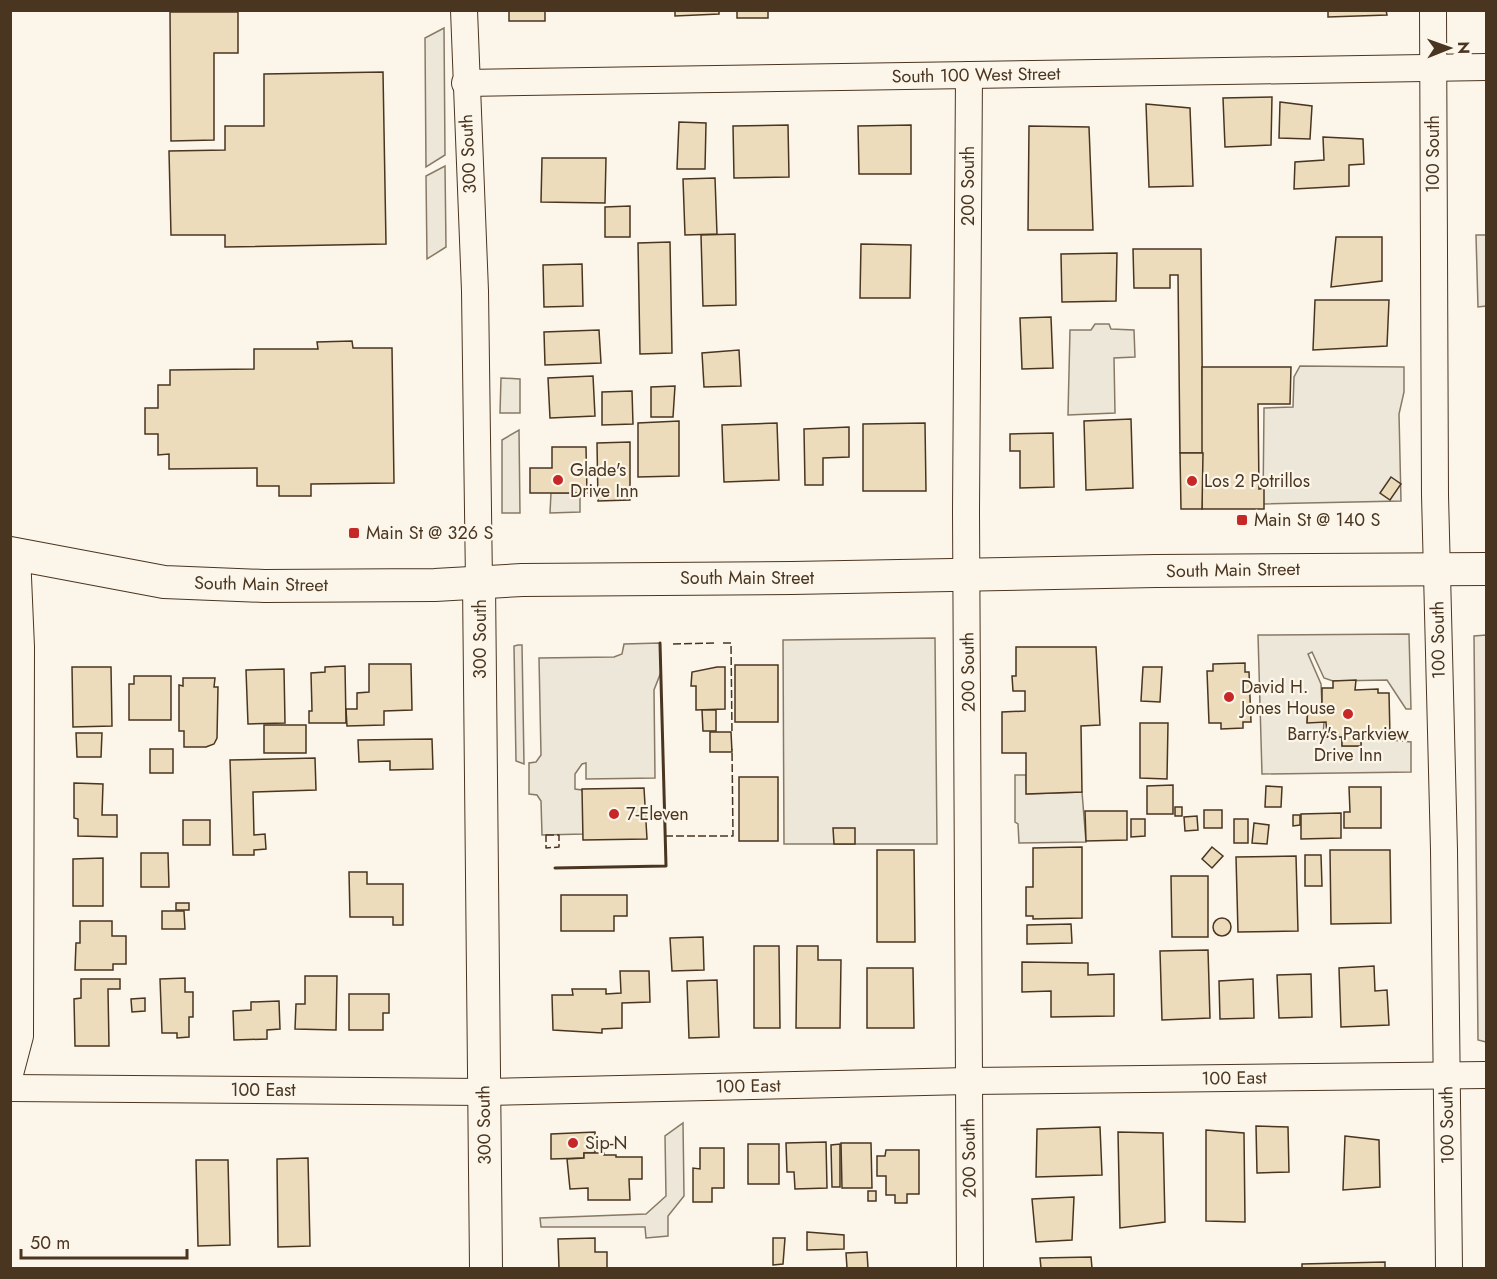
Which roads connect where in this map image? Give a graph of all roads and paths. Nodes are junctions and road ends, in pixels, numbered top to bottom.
1 (464, 10) edge
2 (1433, 10) edge
3 (1433, 67) junction
4 (1486, 67) edge
5 (969, 75) junction
6 (465, 83) junction
7 (14, 553) edge
8 (1486, 568) edge
9 (1437, 570) junction
10 (967, 575) junction
11 (479, 583) junction
12 (10, 1074) edge
13 (1486, 1075) edge
14 (1446, 1076) junction
15 (968, 1081) junction
16 (10, 1088) edge
17 (484, 1092) junction
18 (486, 1269) edge
19 (970, 1269) edge
20 (1449, 1269) edge

1 - 6 street, 300 South
2 - 3 street, 100 South
3 - 4 street, South 100 West Street
3 - 5 street, South 100 West Street
3 - 9 street, 100 South
5 - 6 street, South 100 West Street
5 - 10 street, 200 South
6 - 11 street, 300 South
7 - 11 main road, South Main Street
7 - 12 street
8 - 9 main road, South Main Street
9 - 10 main road, South Main Street
9 - 14 street, 100 South
10 - 11 main road, South Main Street
10 - 15 street, 200 South
11 - 17 main road, 300 South
13 - 14 street, 100 East
14 - 15 street, 100 East
14 - 20 street, 100 South
15 - 17 street, 100 East
15 - 19 street, 200 South
16 - 17 street, 100 East
17 - 18 main road, 300 South

